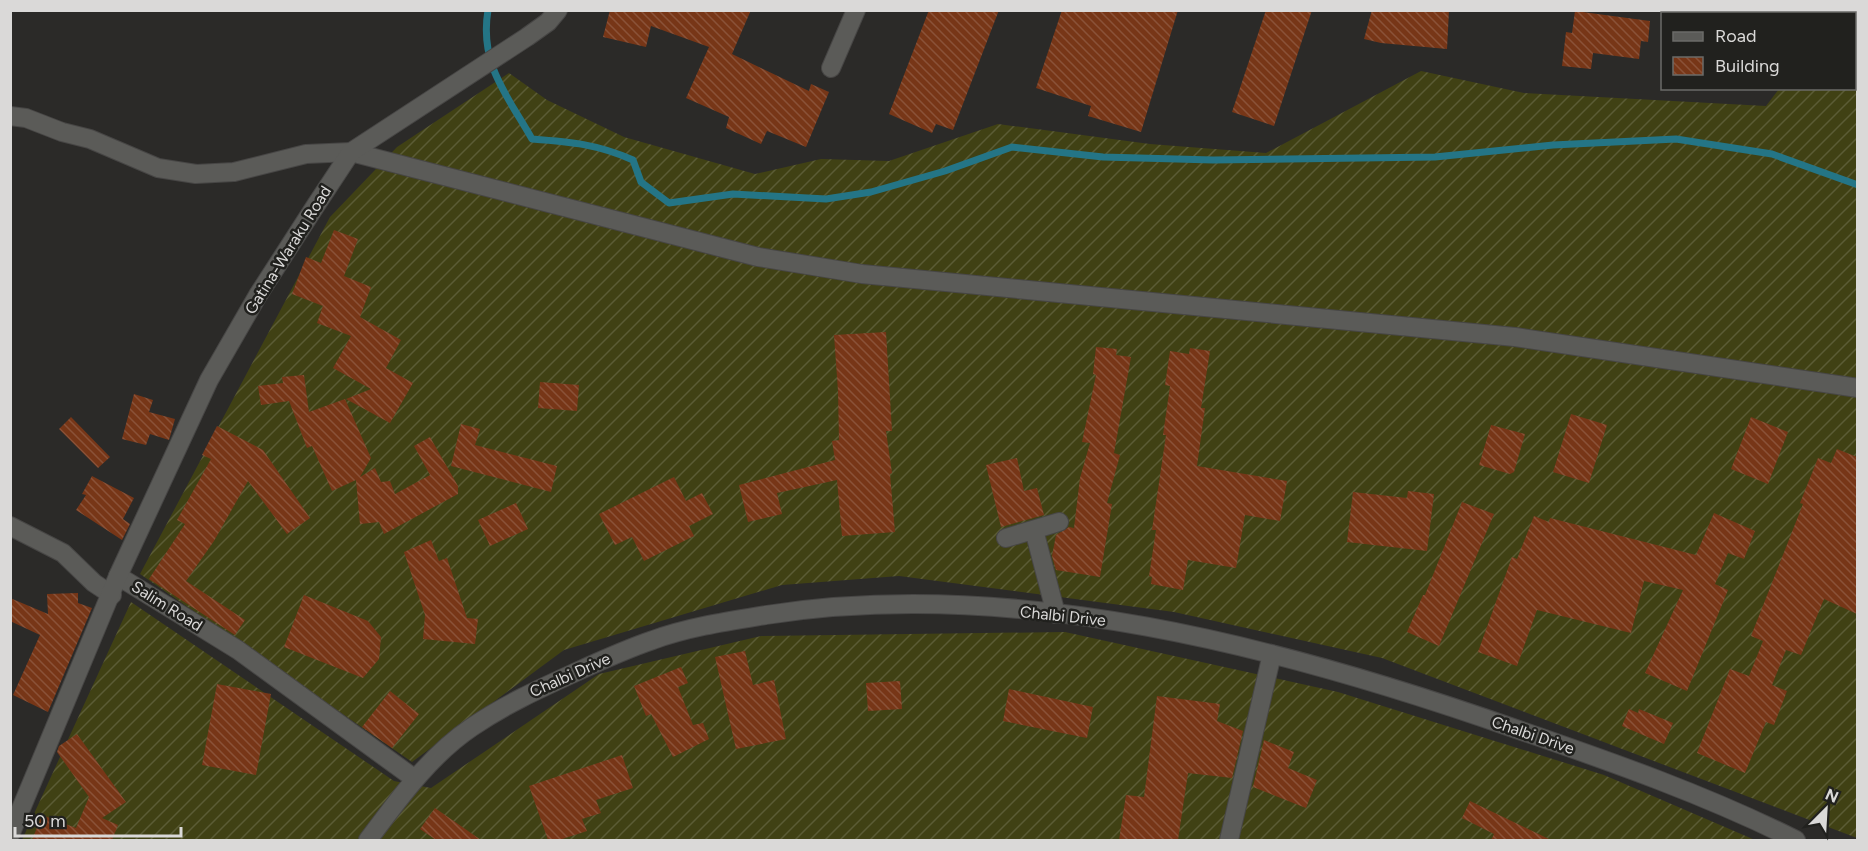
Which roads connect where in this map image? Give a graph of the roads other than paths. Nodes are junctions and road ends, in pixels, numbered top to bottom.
1 (558, 10) edge
2 (856, 10) edge
3 (831, 68) dead end
4 (10, 116) edge
5 (351, 152) junction
6 (1857, 388) edge
7 (1059, 522) dead end
8 (10, 526) edge
9 (1034, 530) junction
10 (1006, 538) dead end
11 (118, 576) junction
12 (112, 595) junction
13 (1056, 614) junction
14 (1272, 654) junction
15 (415, 779) junction
16 (10, 835) edge
17 (368, 840) edge
18 (1229, 840) edge
19 (1797, 840) edge

1 - 5 street, Gatina-Waraku Road
2 - 3 street
4 - 5 street
5 - 6 street
5 - 11 street, Gatina-Waraku Road
7 - 9 street
8 - 12 street
9 - 10 street
9 - 13 street
11 - 12 street, Salim Road
11 - 15 street, Salim Road
12 - 16 street, Salim Road
13 - 14 street, Chalbi Drive
13 - 15 street, Chalbi Drive
14 - 18 street
14 - 19 street, Chalbi Drive
15 - 17 street, Chalbi Drive

